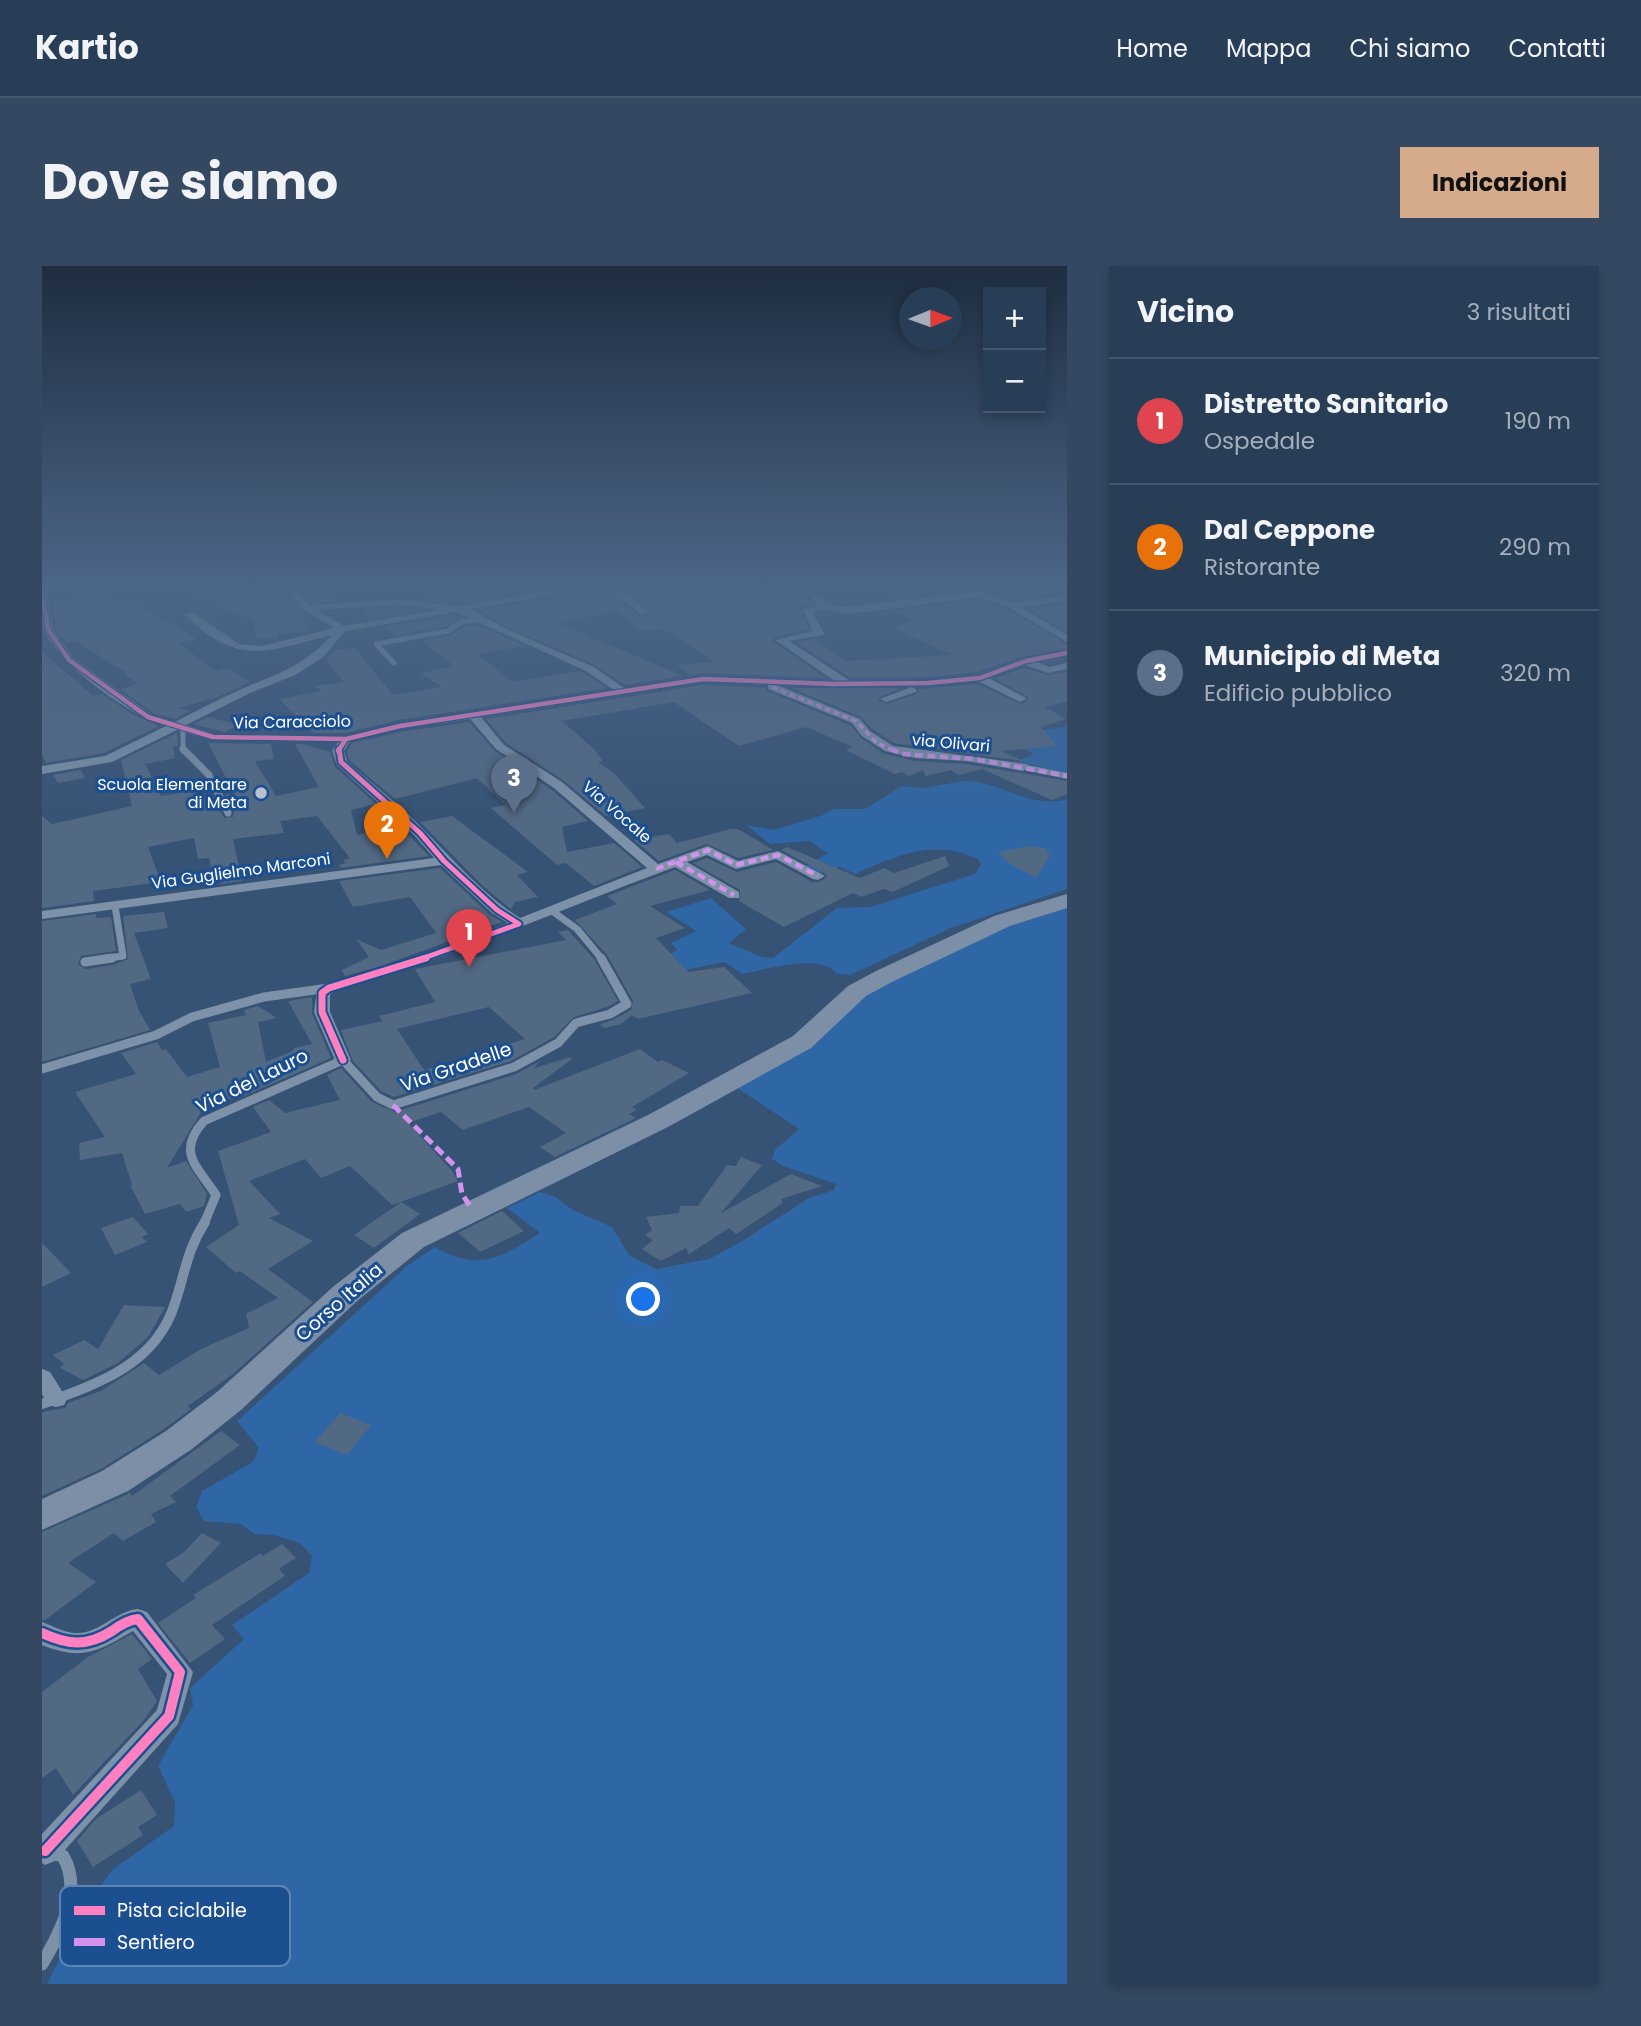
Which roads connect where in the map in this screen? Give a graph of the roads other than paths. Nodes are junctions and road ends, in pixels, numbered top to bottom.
1 (78, 666) edge
2 (302, 666) edge
3 (586, 666) edge
4 (820, 666) edge
5 (1012, 666) edge
6 (1039, 666) edge
7 (1067, 666) edge
8 (980, 678) junction
9 (766, 683) junction
10 (846, 683) junction
11 (912, 690) dead end
12 (621, 691) junction
13 (886, 699) dead end
14 (1020, 699) dead end
15 (474, 716) junction
16 (179, 728) junction
17 (346, 739) junction
18 (1023, 767) joint
19 (42, 770) edge
20 (1067, 776) edge
21 (228, 813) dead end
22 (444, 861) junction
23 (676, 862) junction
24 (656, 869) junction
25 (818, 876) dead end
26 (734, 895) dead end
27 (1067, 901) edge
28 (115, 906) junction
29 (551, 911) junction
30 (42, 915) edge
31 (519, 924) junction
32 (85, 962) dead end
33 (329, 988) junction
34 (343, 1059) junction
35 (42, 1069) edge
36 (42, 1377) edge
37 (49, 1402) edge
38 (42, 1515) edge
39 (42, 1633) edge
40 (43, 1851) edge
41 (71, 1886) edge
42 (60, 1928) edge
43 (42, 1964) edge

1 - 16 street, Via Caracciolo
2 - 16 street
3 - 12 street
4 - 10 street
5 - 8 street, Via Caracciolo
6 - 7 street
8 - 10 street, Via Caracciolo
8 - 14 street
9 - 10 street, Via Caracciolo
9 - 12 street, Via Caracciolo
9 - 18 street, via Olivari
11 - 13 street
12 - 15 street, Via Caracciolo
15 - 17 street, Via Caracciolo
15 - 24 street, Via Vocale
16 - 17 street, Via Caracciolo
16 - 19 street
16 - 21 lane
17 - 22 street
18 - 20 street, via Olivari
22 - 28 street, Via Guglielmo Marconi
22 - 31 street
23 - 24 street
23 - 25 street
23 - 26 street
24 - 29 street, Via Vocale
27 - 38 main road, Corso Italia
28 - 30 street, Via Guglielmo Marconi
28 - 32 lane
29 - 31 street, Via Vocale
29 - 34 lane, Via Gradelle
31 - 33 street
33 - 34 street
33 - 35 lane
34 - 37 lane, Via del Lauro
36 - 37 street
39 - 40 street
40 - 41 lane
42 - 43 lane

